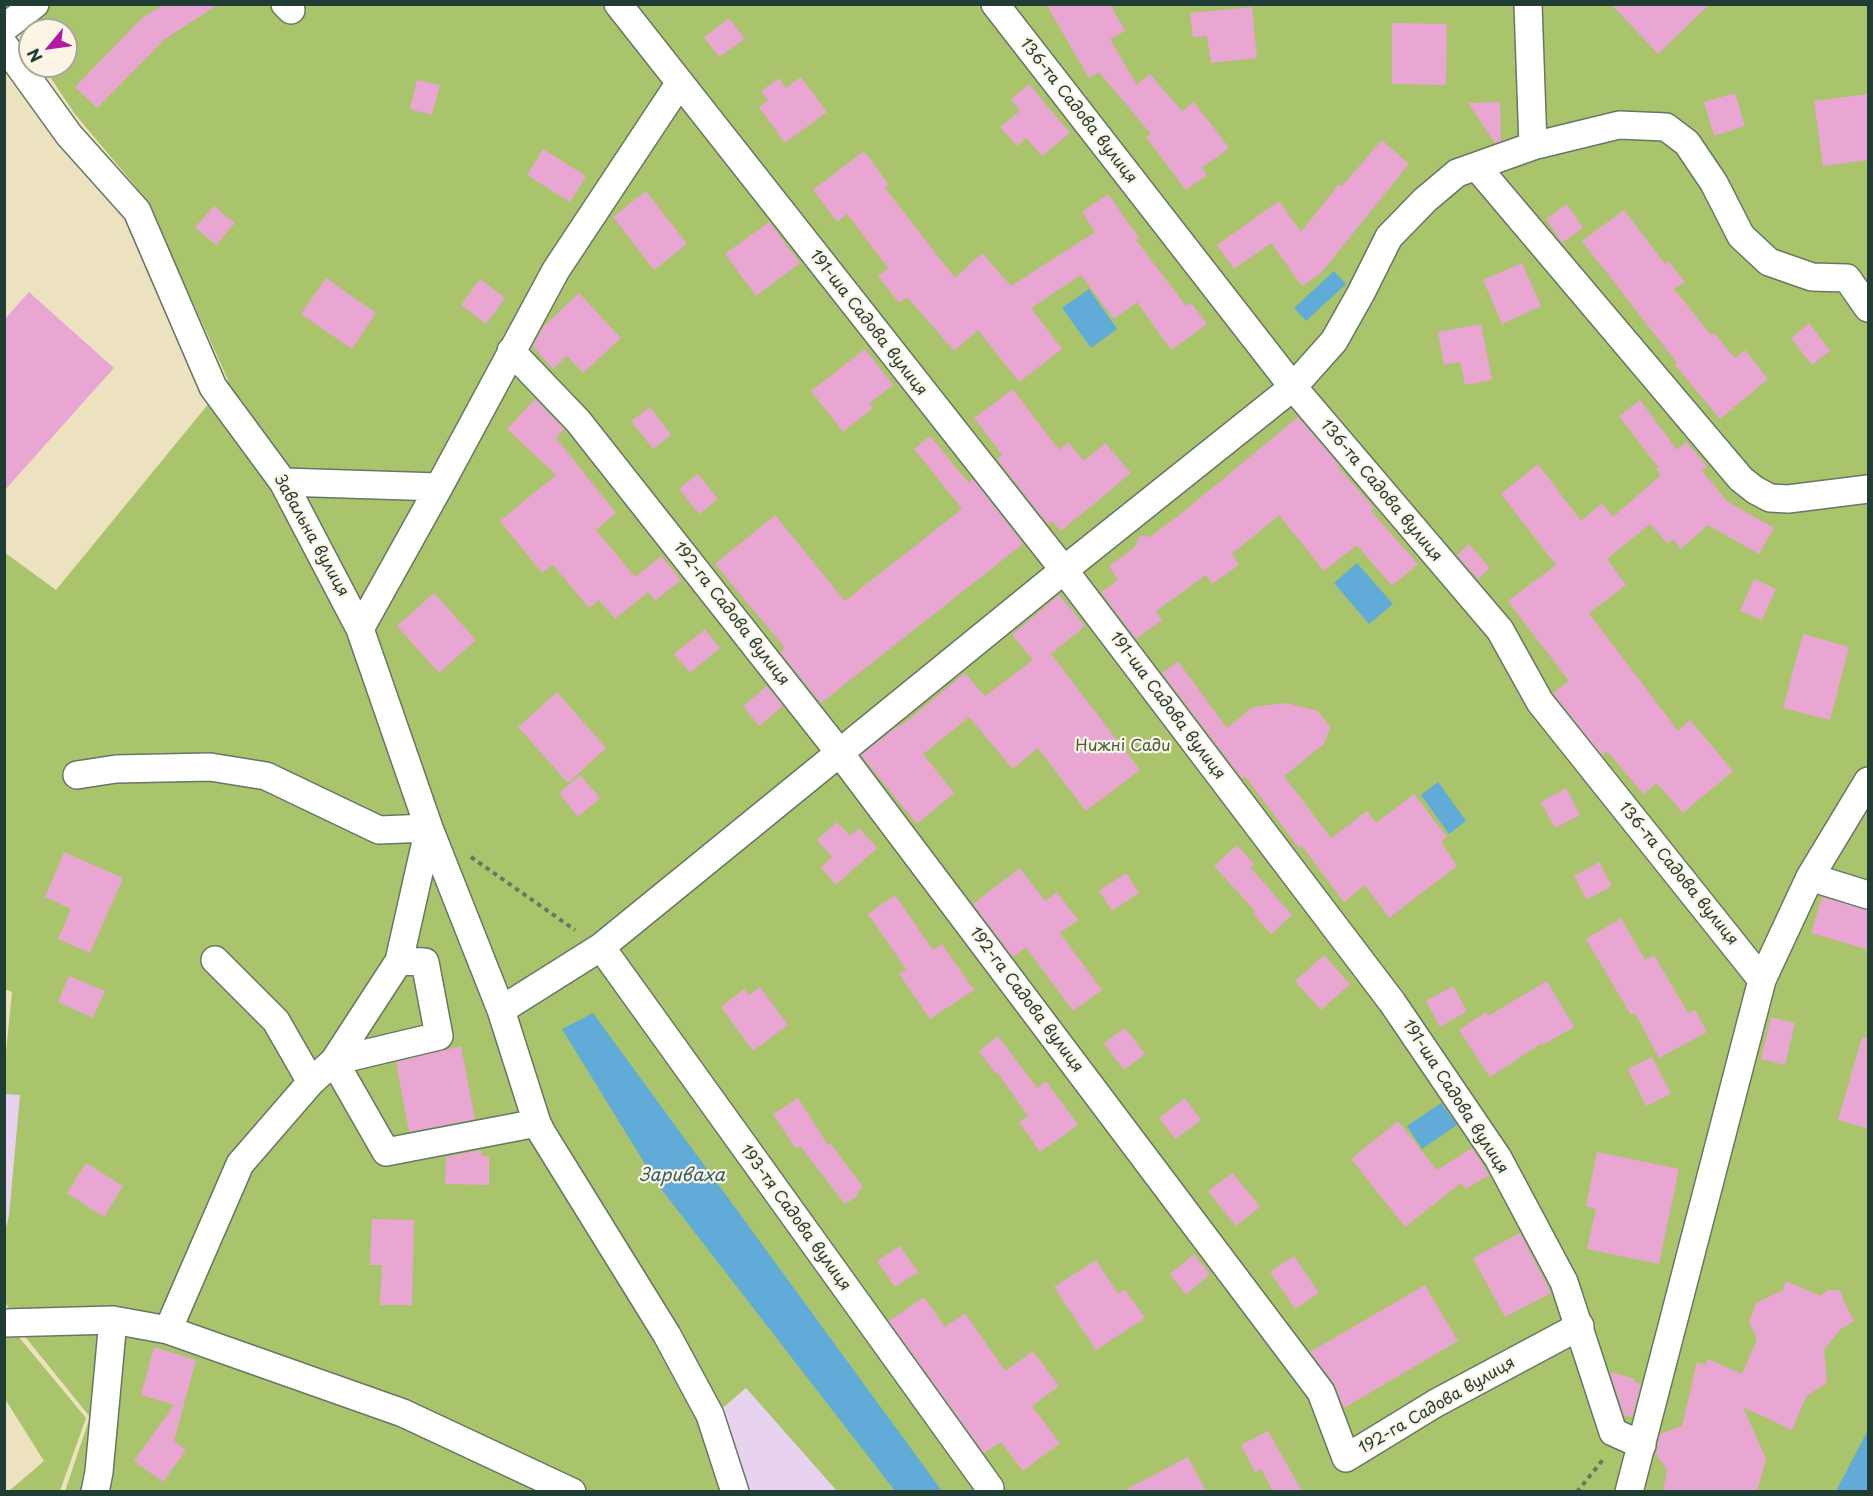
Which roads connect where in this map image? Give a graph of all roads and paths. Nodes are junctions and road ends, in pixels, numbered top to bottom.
1 (35, 4) edge
2 (618, 4) edge
3 (995, 4) edge
4 (1528, 4) edge
5 (4, 28) edge
6 (4, 45) edge
7 (680, 84) junction
8 (1533, 146) junction
9 (1477, 166) junction
10 (1858, 275) edge
11 (1869, 308) edge
12 (511, 351) junction
13 (1293, 387) junction
14 (283, 482) junction
15 (440, 487) junction
16 (1869, 489) edge
17 (1064, 570) junction
18 (360, 629) junction
19 (839, 752) junction
20 (77, 775) dead end
21 (1869, 782) edge
22 (429, 828) junction
23 (467, 854) dead end
24 (1810, 877) junction
25 (1869, 895) edge
26 (601, 947) junction
27 (215, 960) dead end
28 (399, 961) junction
29 (1762, 980) junction
30 (501, 1010) junction
31 (334, 1061) junction
32 (311, 1082) junction
33 (537, 1123) junction
34 (113, 1320) junction
35 (4, 1323) edge
36 (1580, 1326) junction
37 (168, 1330) junction
38 (1632, 1440) junction
39 (990, 1488) dead end
40 (95, 1491) edge
41 (572, 1491) edge
42 (735, 1491) edge
43 (1578, 1491) edge
44 (1629, 1491) edge

1 - 5 street
2 - 7 street, 191-ша Садова вулиця
3 - 13 street, 136-та Садова вулиця
4 - 8 street
6 - 14 street, Завальна вулиця
7 - 12 street
7 - 17 street, 191-ша Садова вулиця
8 - 9 street
8 - 10 street
9 - 13 street
9 - 16 street
10 - 11 street
12 - 15 street
12 - 19 street, 192-га Садова вулиця
13 - 17 street
13 - 29 street, 136-та Садова вулиця
14 - 15 street
14 - 18 street, Завальна вулиця
15 - 18 street
17 - 19 street
17 - 36 street, 191-ша Садова вулиця
18 - 22 street, Завальна вулиця
19 - 26 street
19 - 36 street, 192-га Садова вулиця
20 - 22 street
21 - 24 street
22 - 28 street
22 - 30 street, Завальна вулиця
23 - 26 path
24 - 25 street
24 - 29 street
26 - 30 street
26 - 39 street, 193-тя Садова вулиця
27 - 32 street
28 - 31 street
28 - 31 street
29 - 38 street
30 - 33 street, Завальна вулиця
31 - 32 street
31 - 33 street
32 - 37 street
33 - 42 street, Завальна вулиця
34 - 35 street
34 - 37 street
34 - 40 street
36 - 38 street, 191-ша Садова вулиця
37 - 41 street
38 - 43 path
38 - 44 street

